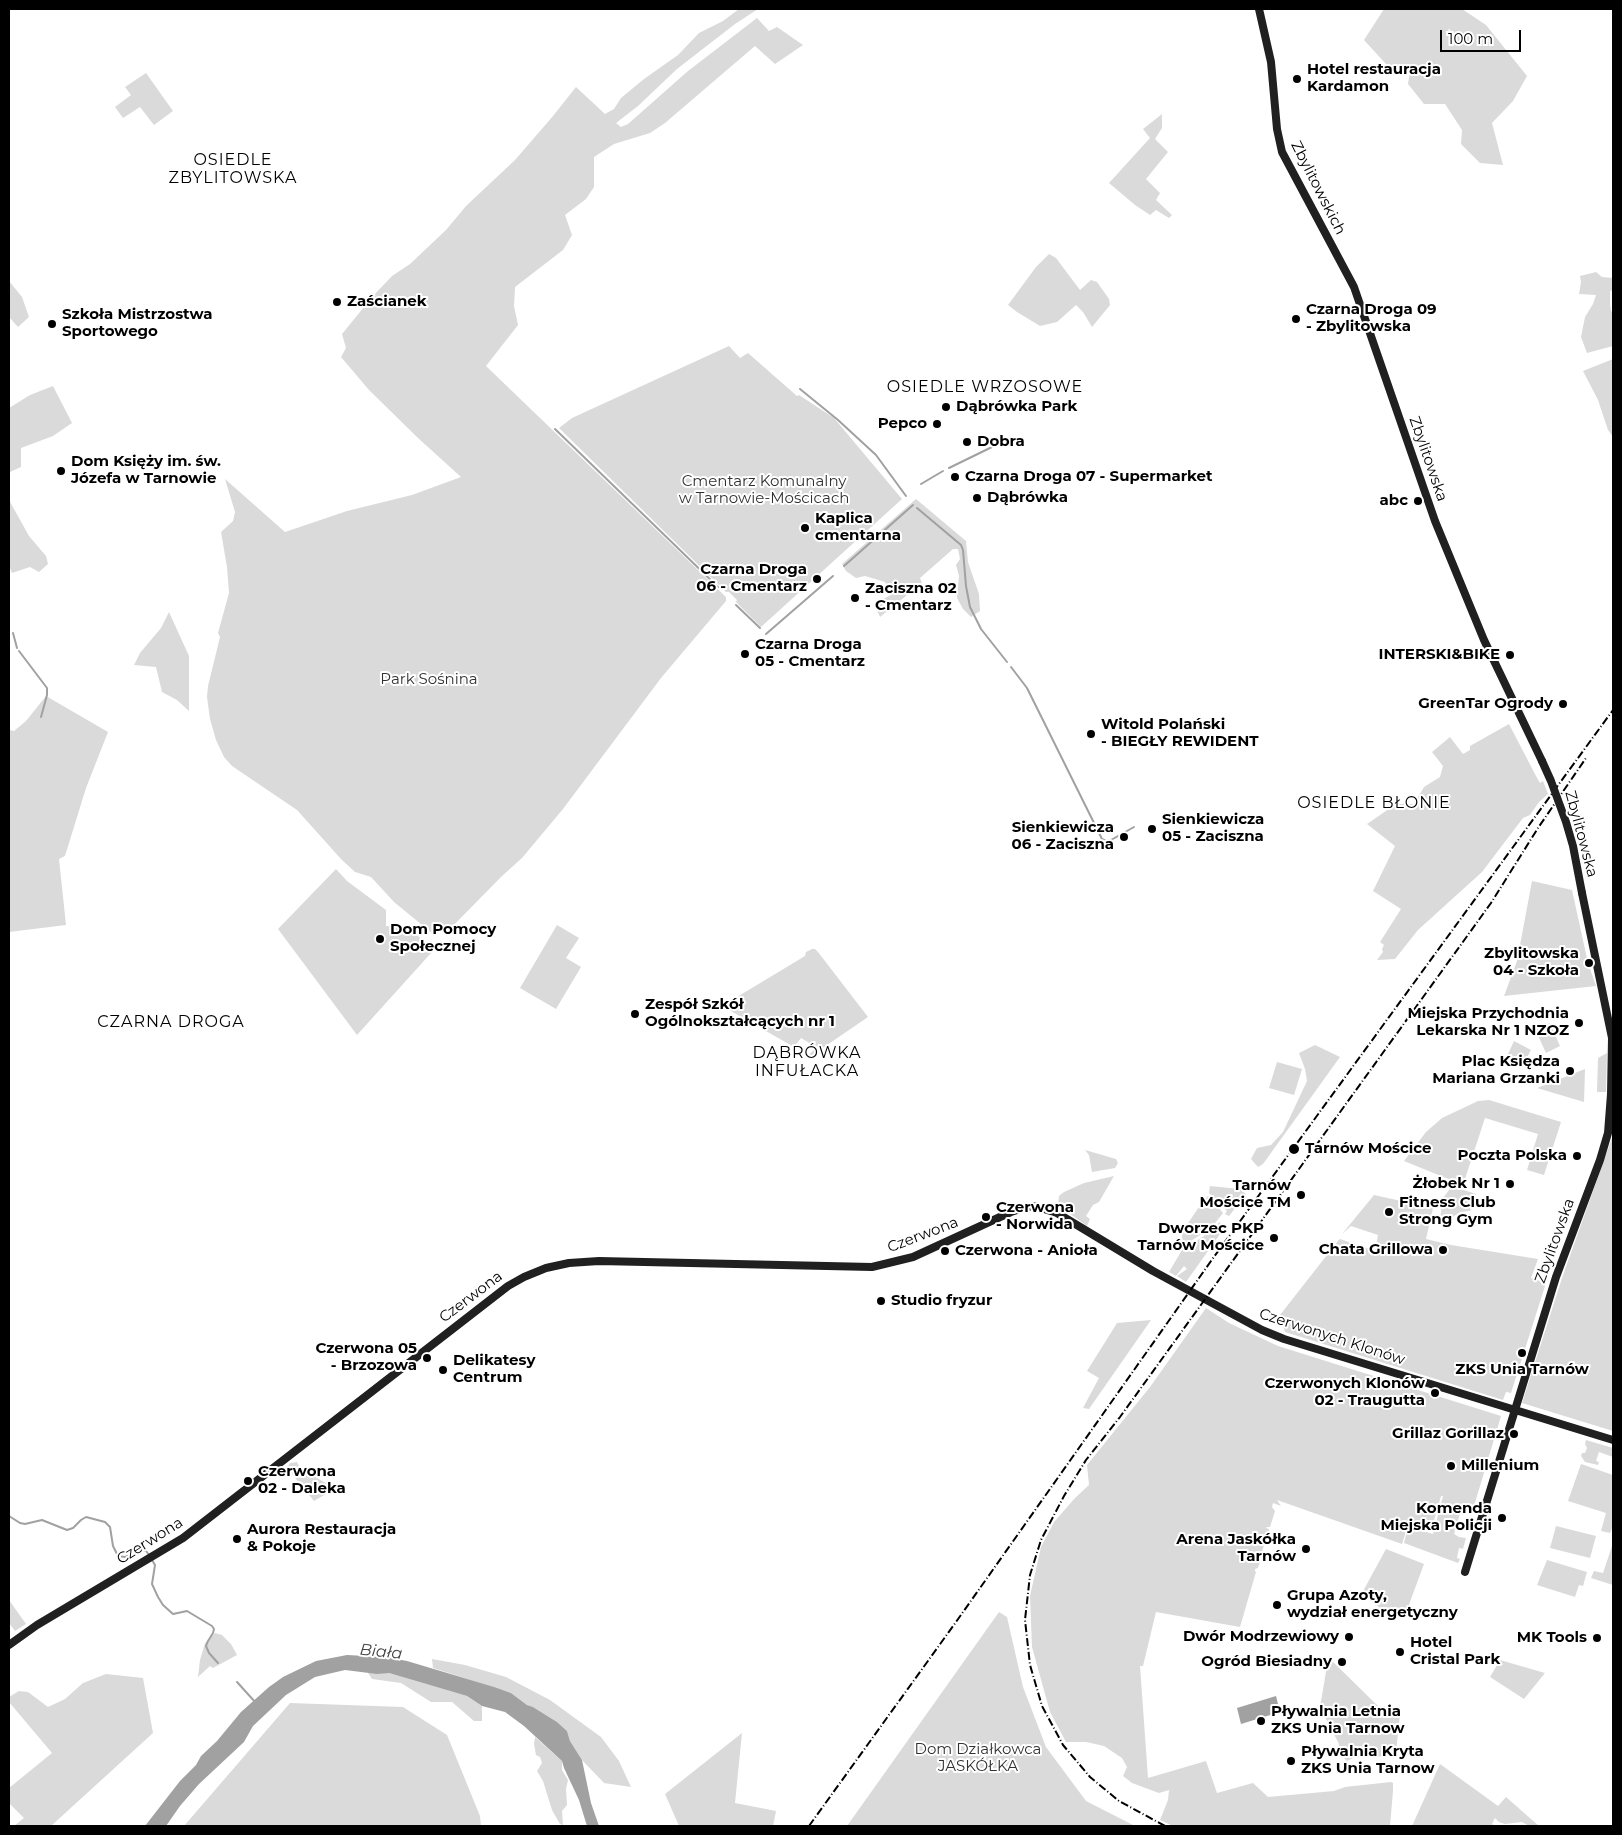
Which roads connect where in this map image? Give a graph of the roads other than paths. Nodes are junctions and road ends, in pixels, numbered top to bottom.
1 (1259, 9) edge
2 (1354, 287) joint
3 (1612, 1038) edge
4 (1034, 1206) joint
5 (1515, 1410) junction
6 (1613, 1440) edge
7 (1466, 1572) dead end
8 (9, 1645) edge

1 - 2 main road, Zbylitowskich
2 - 3 main road, Zbylitowska, bridge
3 - 5 main road, Zbylitowska
4 - 5 main road, Czerwonych Klonów
4 - 8 main road, Czerwona
5 - 6 main road, Czerwonych Klonów
5 - 7 main road, Zbylitowska

